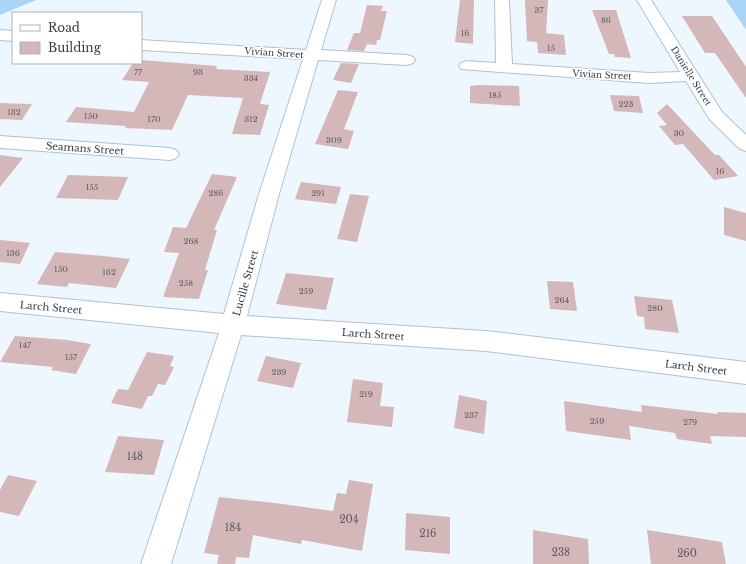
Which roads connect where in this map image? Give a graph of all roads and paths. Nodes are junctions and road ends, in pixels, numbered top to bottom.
1 (329, 0) edge
2 (502, 0) edge
3 (644, 0) edge
4 (0, 35) edge
5 (12, 36) edge
6 (142, 44) edge
7 (312, 56) junction
8 (407, 60) dead end
9 (467, 66) dead end
10 (504, 69) junction
11 (690, 76) junction
12 (0, 142) edge
13 (746, 145) edge
14 (170, 154) dead end
15 (0, 302) edge
16 (233, 325) junction
17 (746, 373) edge
18 (156, 564) edge

1 - 7 street, Lucille Street
2 - 10 street
3 - 11 street, Danielle Street
4 - 5 street
6 - 7 street, Vivian Street
7 - 8 street, Vivian Street
7 - 16 street, Lucille Street
9 - 10 street, Vivian Street
10 - 11 street, Vivian Street
11 - 13 street, Danielle Street
12 - 14 street, Seamans Street
15 - 16 street, Larch Street
16 - 17 street, Larch Street
16 - 18 street, Lucille Street

